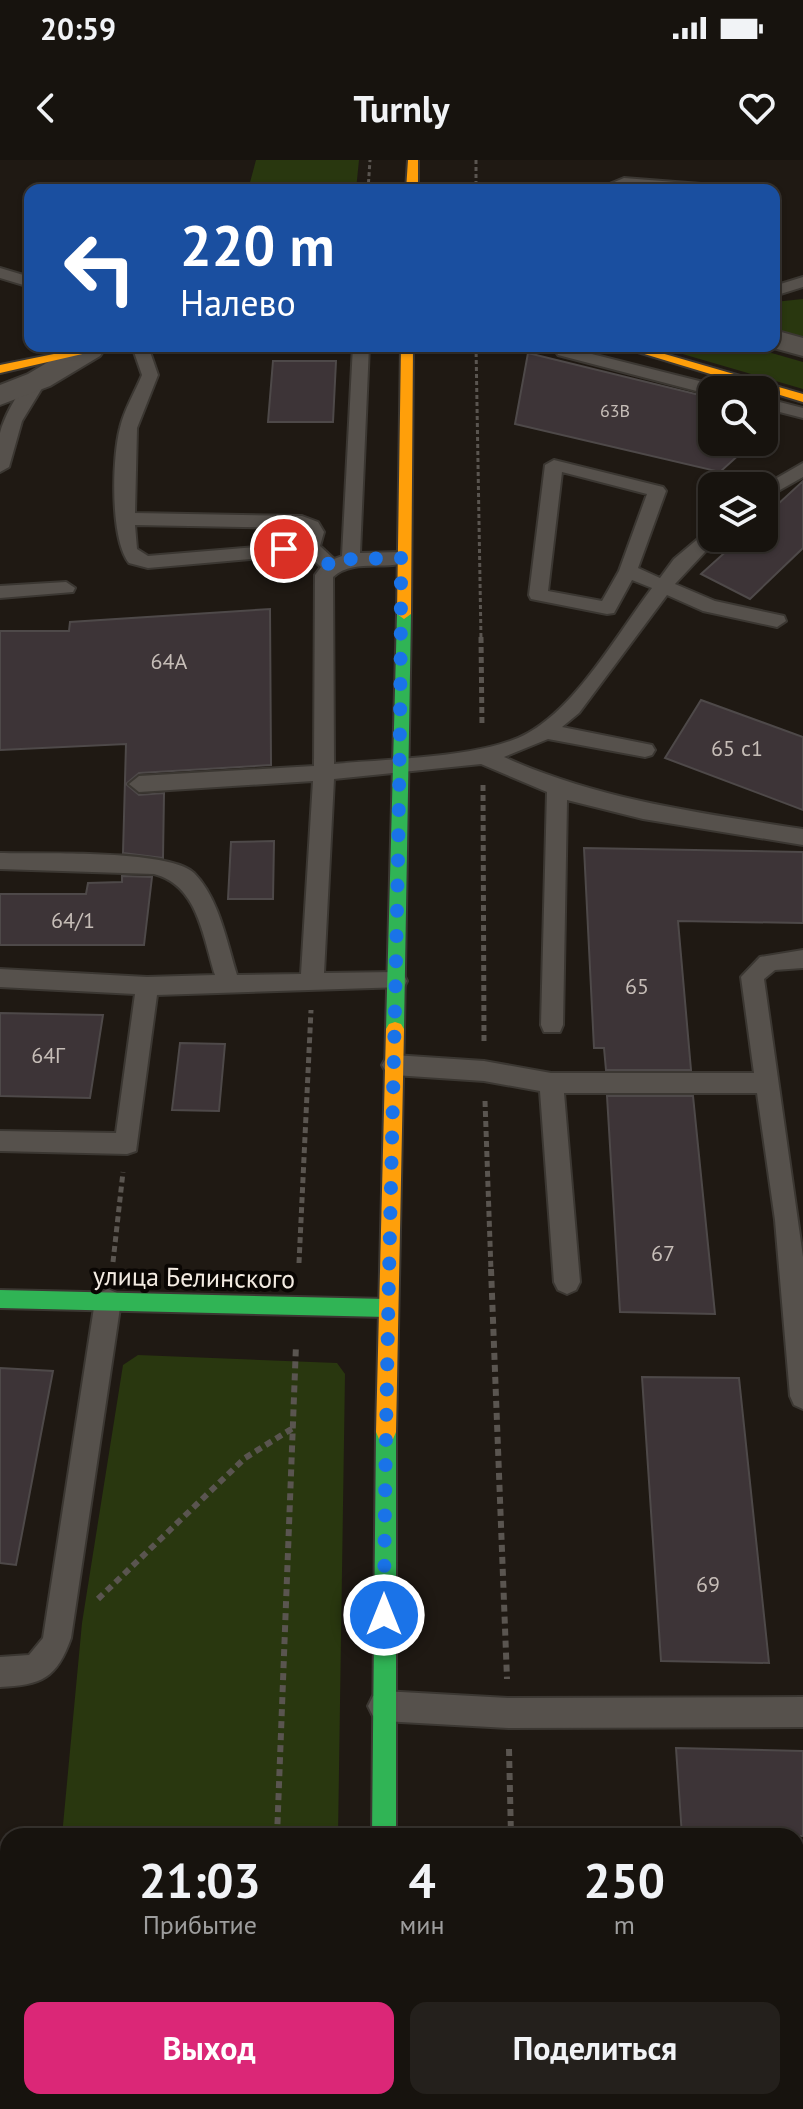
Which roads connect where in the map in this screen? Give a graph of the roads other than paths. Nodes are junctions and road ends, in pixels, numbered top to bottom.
1 (413, 160) edge
2 (412, 184) edge
3 (612, 184) edge
4 (673, 184) edge
5 (0, 273) edge
6 (24, 280) edge
7 (803, 282) edge
8 (780, 289) edge
9 (780, 341) edge
10 (803, 347) edge
11 (81, 352) edge
12 (92, 352) edge
13 (142, 352) edge
14 (360, 352) edge
15 (407, 352) edge
16 (564, 352) dead end
17 (645, 352) edge
18 (0, 369) edge
19 (39, 380) junction
20 (698, 386) edge
21 (0, 396) edge
22 (803, 398) edge
23 (778, 407) edge
24 (803, 413) edge
25 (0, 467) edge
26 (803, 469) edge
27 (778, 484) edge
28 (126, 519) junction
29 (311, 548) junction
30 (698, 548) edge
31 (401, 558) junction
32 (341, 563) junction
33 (628, 571) junction
34 (663, 587) junction
35 (66, 588) dead end
36 (0, 592) edge
37 (777, 621) dead end
38 (545, 731) junction
39 (645, 750) dead end
40 (483, 756) junction
41 (402, 762) junction
42 (324, 773) junction
43 (139, 784) dead end
44 (557, 789) junction
45 (803, 837) edge
46 (0, 861) edge
47 (803, 959) edge
48 (0, 978) edge
49 (396, 981) junction
50 (312, 982) junction
51 (229, 984) junction
52 (147, 986) junction
53 (552, 1025) dead end
54 (394, 1065) junction
55 (551, 1083) junction
56 (765, 1083) junction
57 (0, 1141) edge
58 (795, 1221) edge
59 (567, 1282) dead end
60 (0, 1299) edge
61 (108, 1301) junction
62 (387, 1308) junction
63 (803, 1396) edge
64 (0, 1672) edge
65 (383, 1706) junction
66 (803, 1712) edge
67 (384, 1828) edge

1 - 2 main road
3 - 4 lane
5 - 6 lane
7 - 8 lane
9 - 10 street
11 - 18 main road
12 - 19 street
13 - 28 lane
14 - 32 lane
15 - 31 main road
16 - 20 lane
17 - 22 main road
19 - 21 street
19 - 25 lane
23 - 24 lane
26 - 27 lane
28 - 29 lane
28 - 29 lane
29 - 32 lane
30 - 34 lane
31 - 32 lane
31 - 41 main road
32 - 42 lane
33 - 33 lane
33 - 34 lane
34 - 37 lane
34 - 38 lane
35 - 36 lane
38 - 39 lane
38 - 40 lane
40 - 41 lane
40 - 44 lane
41 - 42 lane
41 - 49 main road
42 - 43 lane
42 - 50 lane
44 - 45 lane
44 - 53 lane
46 - 51 lane
47 - 56 lane
48 - 52 lane
49 - 50 lane
49 - 54 main road
50 - 51 lane
51 - 52 lane
52 - 57 lane
54 - 55 lane
54 - 62 main road
55 - 56 lane
55 - 59 lane
56 - 58 lane
58 - 63 lane
60 - 61 main road, улица Белинского
61 - 62 main road, улица Белинского
61 - 64 lane
62 - 65 main road
65 - 66 lane
65 - 67 main road

